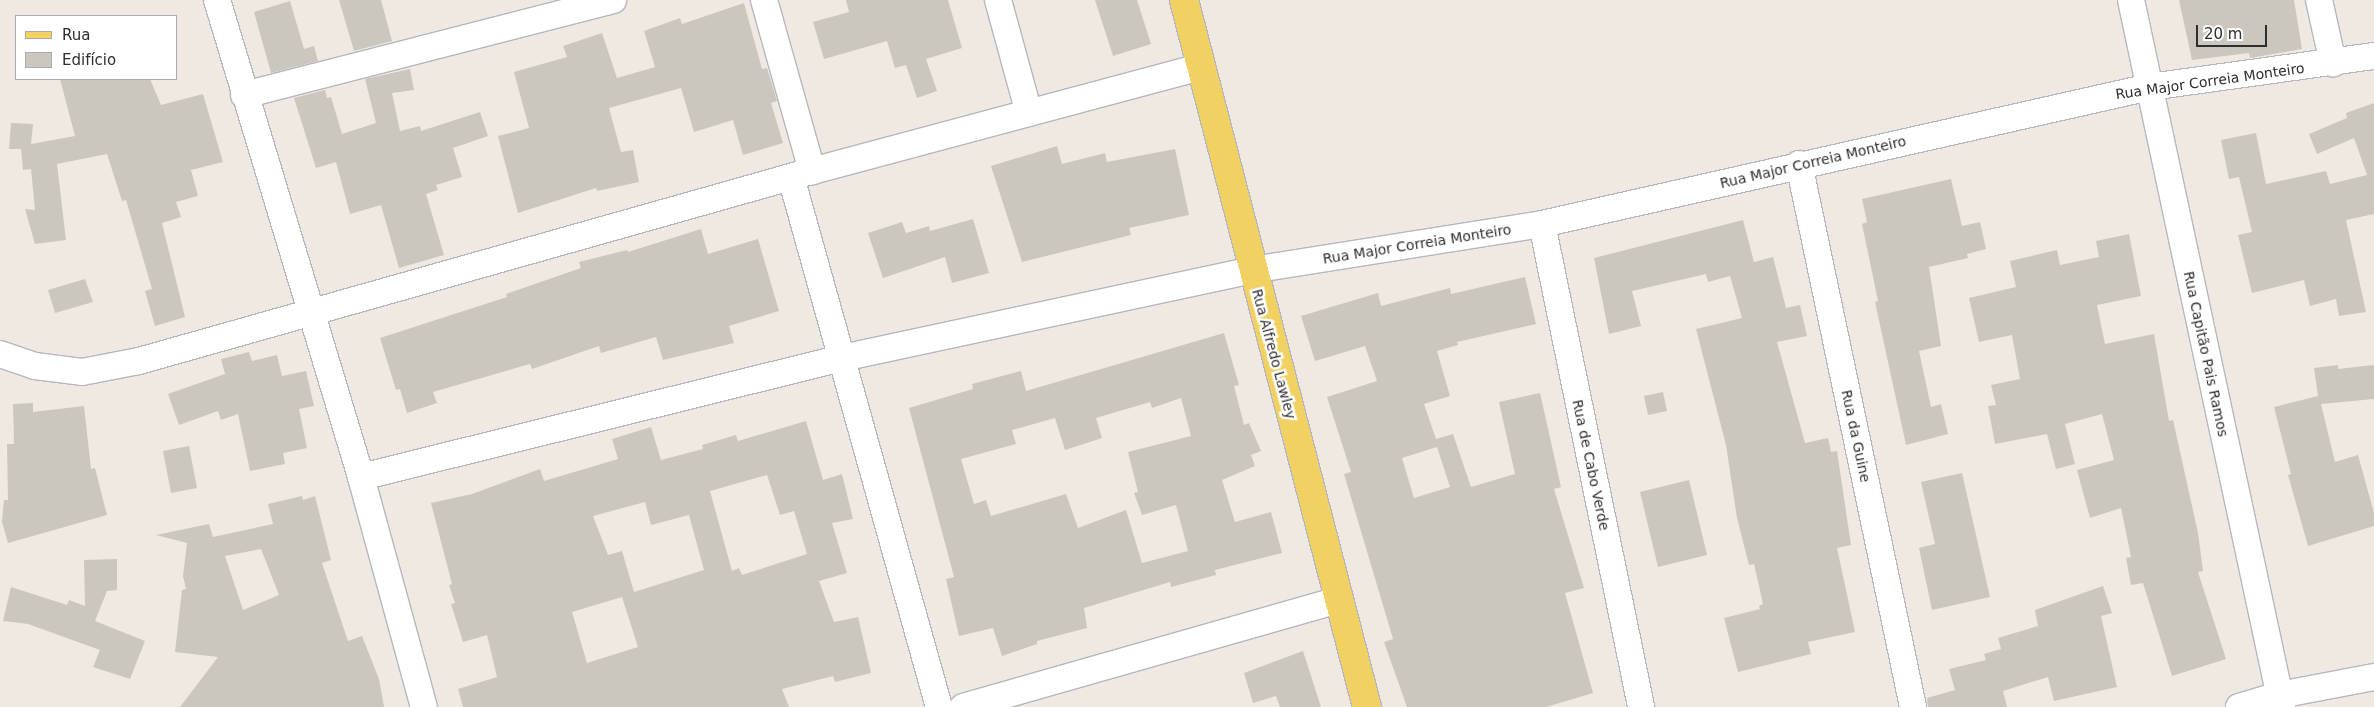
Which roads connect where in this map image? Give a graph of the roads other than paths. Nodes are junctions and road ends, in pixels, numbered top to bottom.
1 (217, 0) edge
2 (613, 0) edge
3 (764, 0) edge
4 (998, 0) edge
5 (1184, 0) edge
6 (2131, 0) edge
7 (2319, 0) edge
8 (2374, 56) edge
9 (2334, 63) junction
10 (1200, 67) junction
11 (2150, 87) junction
12 (244, 95) junction
13 (1029, 113) junction
14 (1799, 164) junction
15 (802, 174) junction
16 (1542, 224) junction
17 (1252, 270) junction
18 (311, 311) junction
19 (0, 354) edge
20 (842, 358) junction
21 (361, 477) junction
22 (1339, 600) junction
23 (2374, 677) edge
24 (2281, 701) edge
25 (424, 707) edge
26 (939, 707) edge
27 (963, 707) edge
28 (1367, 707) edge
29 (1641, 707) edge
30 (1913, 707) edge
31 (2239, 707) edge

1 - 12 street
2 - 12 street
3 - 15 street
4 - 13 street
5 - 10 main road, Rua Alfredo Lawley
6 - 11 street, Rua Capitão Pais Ramos
7 - 9 street
8 - 9 street, Rua Major Correia Monteiro
9 - 11 street, Rua Major Correia Monteiro
10 - 13 street
10 - 17 main road, Rua Alfredo Lawley
11 - 14 street, Rua Major Correia Monteiro
11 - 24 street, Rua Capitão Pais Ramos
12 - 18 street
13 - 15 street
14 - 16 street, Rua Major Correia Monteiro
14 - 30 street, Rua da Guine
15 - 18 street
15 - 20 street
16 - 17 street, Rua Major Correia Monteiro
16 - 29 street, Rua de Cabo Verde
17 - 20 street, Rua Major Correia Monteiro
17 - 22 main road, Rua Alfredo Lawley
18 - 19 street
18 - 21 street
20 - 21 street, Rua Major Correia Monteiro
20 - 26 street
21 - 25 street
22 - 27 street
22 - 28 main road, Rua Alfredo Lawley
23 - 24 street
24 - 31 street

